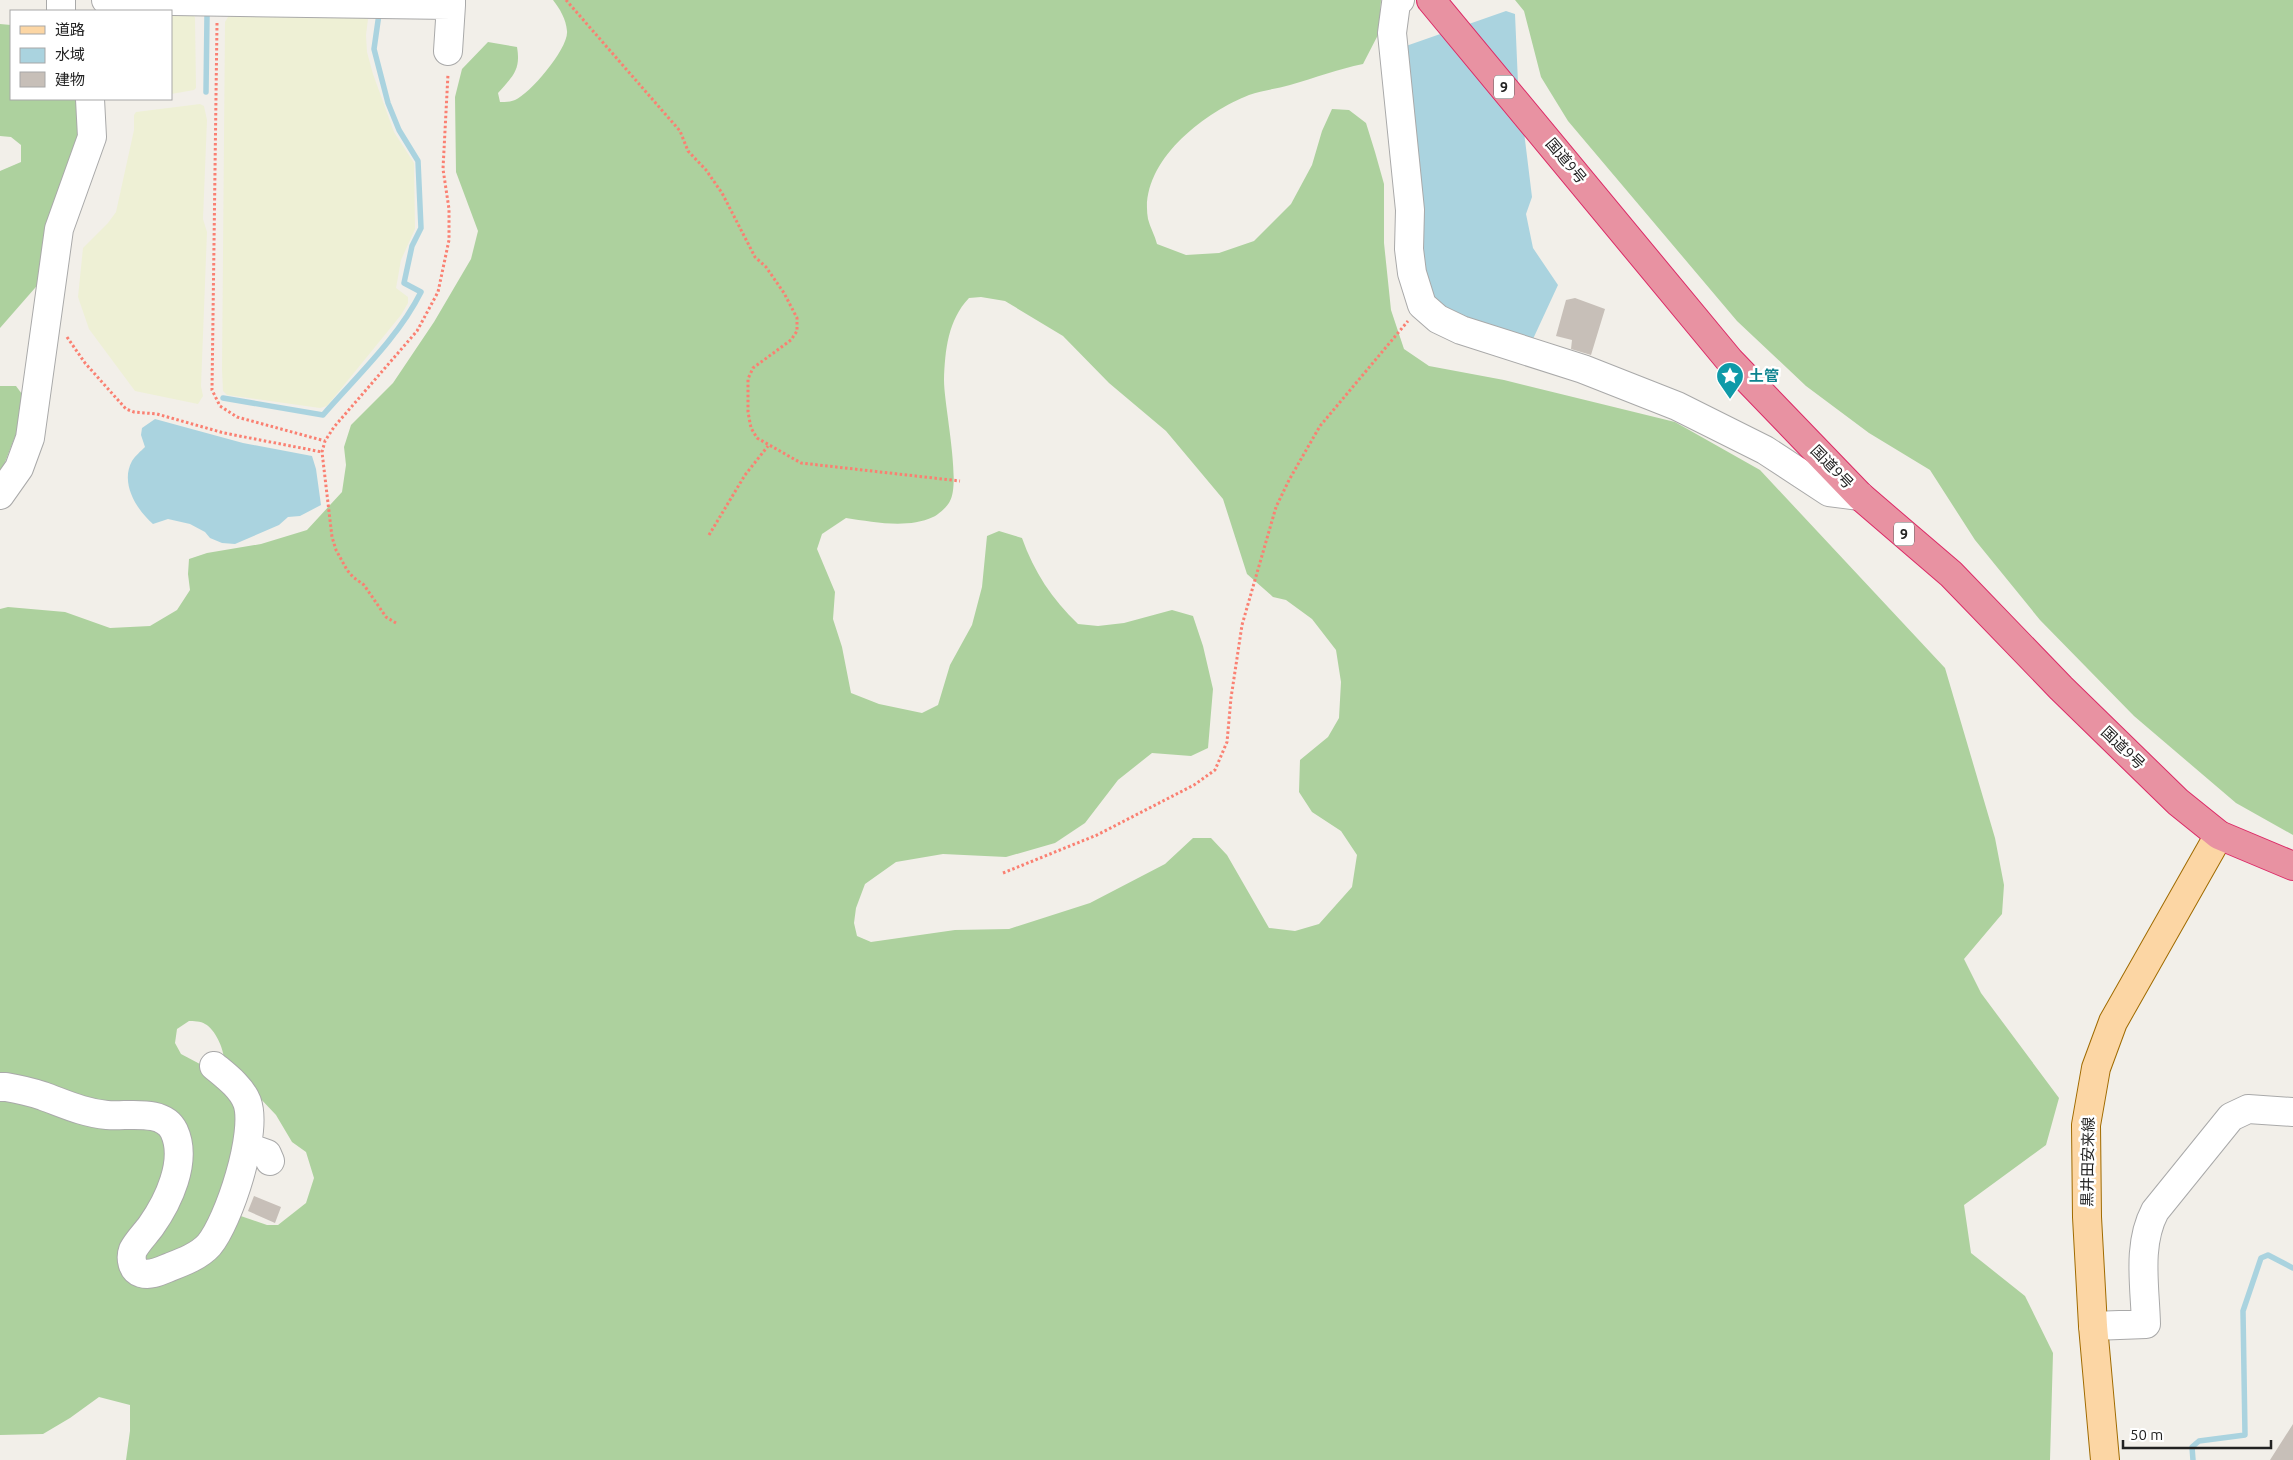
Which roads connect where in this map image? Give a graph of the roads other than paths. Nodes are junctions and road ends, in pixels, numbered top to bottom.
1 (106, 0) edge
2 (1400, 0) edge
3 (1431, 0) edge
4 (451, 2) edge
5 (448, 51) road end
6 (90, 100) edge
7 (0, 495) edge
8 (1860, 496) junction
9 (2219, 834) junction
10 (2293, 866) edge
11 (214, 1066) dead end
12 (0, 1087) edge
13 (2293, 1112) edge
14 (247, 1147) junction
15 (270, 1161) dead end
16 (2093, 1326) junction
17 (2105, 1460) edge

1 - 4 street
2 - 8 street
3 - 8 highway, 国道9号 / 9
4 - 5 street
6 - 7 street
8 - 9 highway, 国道9号 / 9
9 - 10 highway, 国道9号 / 9
9 - 16 main road, 黒井田安来線
11 - 14 street
12 - 14 street
13 - 16 street
14 - 15 street
16 - 17 main road, 黒井田安来線

